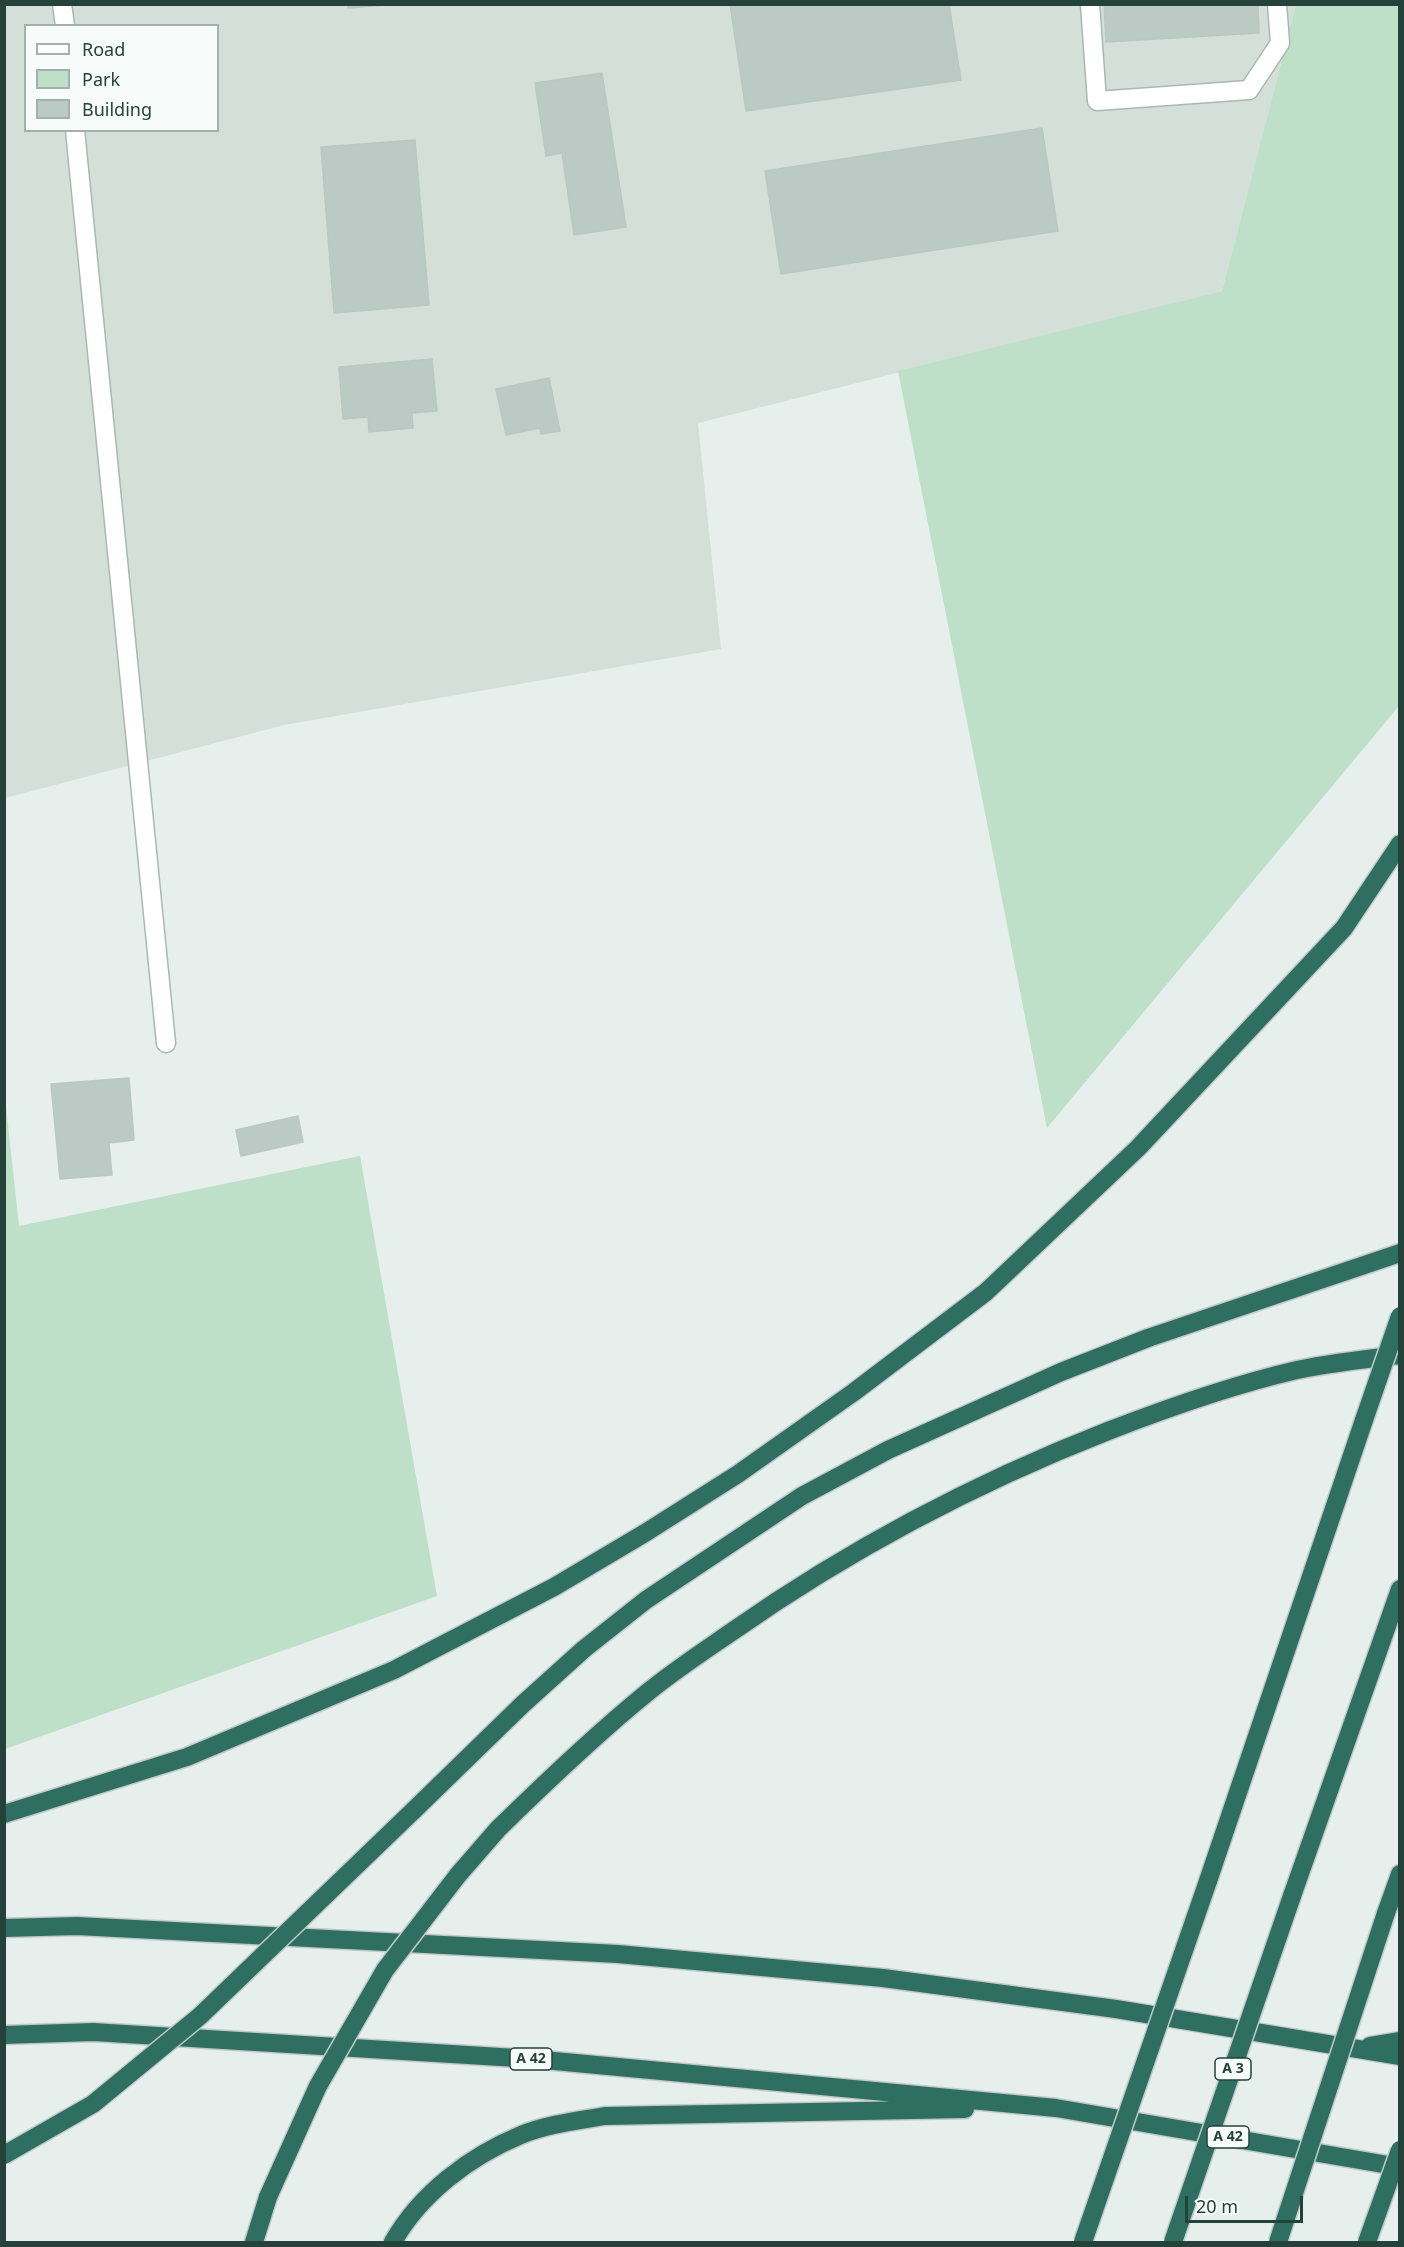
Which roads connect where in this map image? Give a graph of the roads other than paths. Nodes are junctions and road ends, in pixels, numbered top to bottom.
1 (62, 4) edge
2 (1090, 4) edge
3 (1278, 4) edge
4 (64, 24) edge
5 (75, 132) edge
6 (1400, 844) edge
7 (166, 1042) dead end
8 (1400, 1253) edge
9 (1400, 1316) edge
10 (1400, 1354) edge
11 (1400, 1589) edge
12 (4, 1814) edge
13 (1400, 1874) edge
14 (4, 1928) edge
15 (4, 2035) edge
16 (1400, 2041) edge
17 (1359, 2048) junction
18 (1400, 2056) edge
19 (1056, 2108) junction
20 (1400, 2150) edge
21 (4, 2155) edge
22 (1400, 2167) edge
23 (254, 2242) edge
24 (393, 2242) edge
25 (1083, 2242) edge
26 (1173, 2242) edge
27 (1278, 2242) edge
28 (1367, 2242) edge

1 - 4 lane
2 - 3 lane
5 - 7 lane
6 - 12 highway
8 - 21 highway, bridge
9 - 25 highway, bridge
10 - 23 highway, bridge
11 - 26 highway, A 3, bridge
13 - 27 highway, bridge
14 - 17 highway
15 - 19 highway, A 42
16 - 17 highway
17 - 18 highway
19 - 22 highway, A 42
19 - 24 highway
20 - 28 highway, bridge

